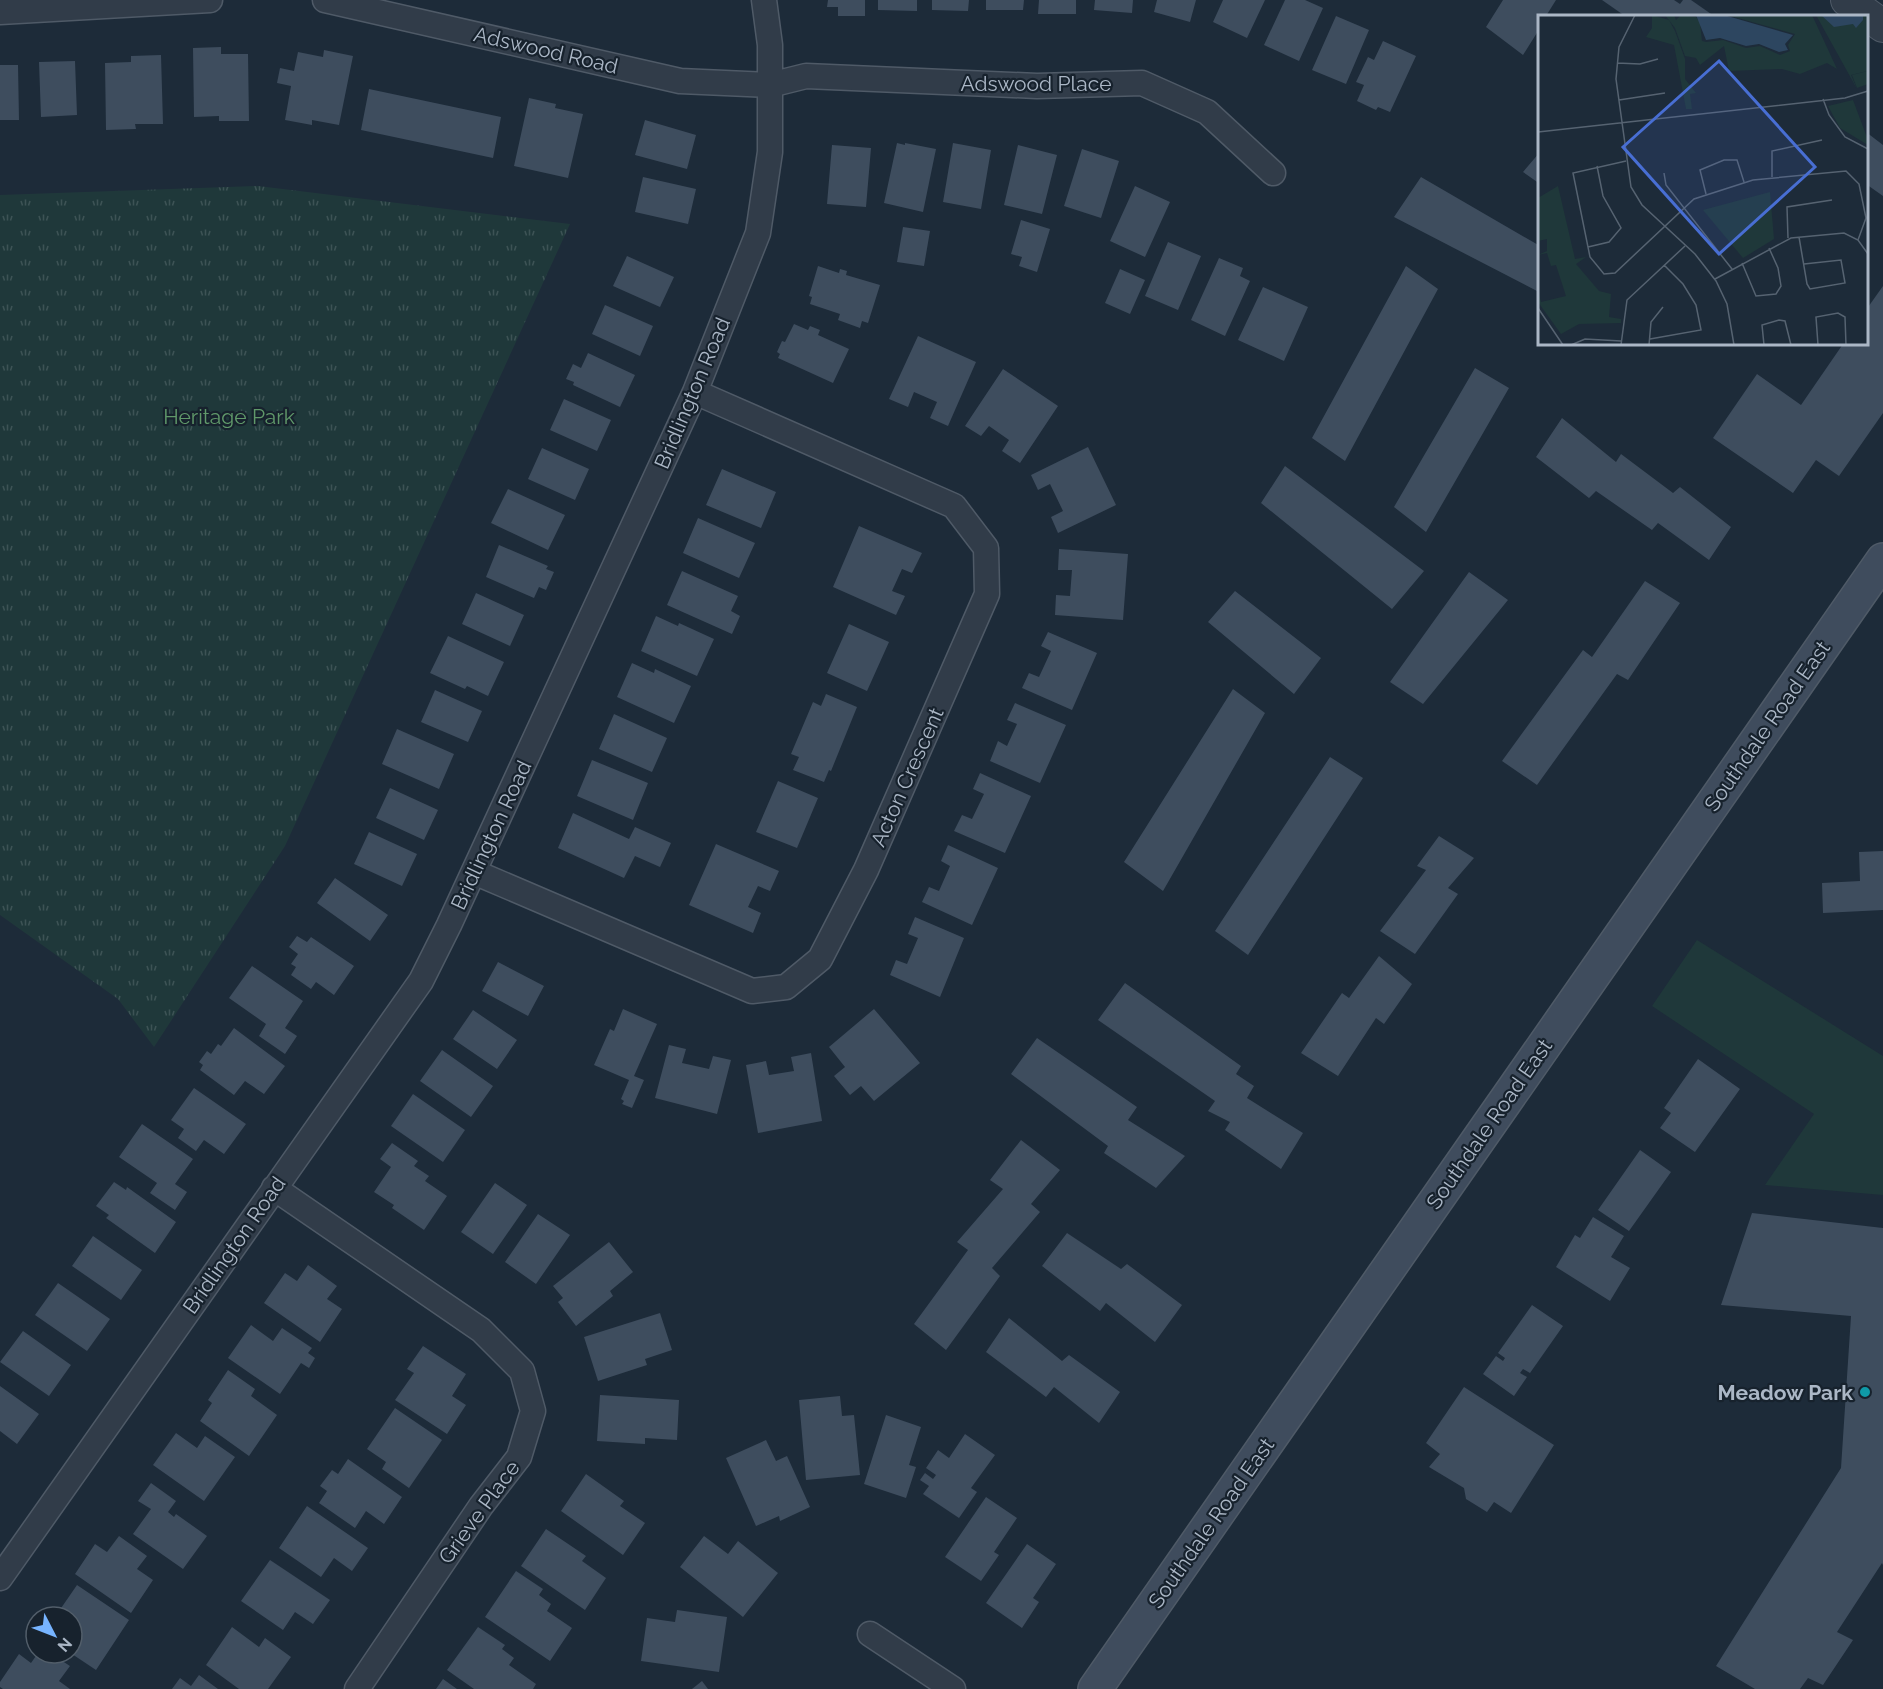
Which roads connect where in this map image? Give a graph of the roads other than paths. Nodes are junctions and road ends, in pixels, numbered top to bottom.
1 (210, 0) edge
2 (325, 0) edge
3 (764, 0) edge
4 (1846, 0) edge
5 (0, 12) edge
6 (1867, 15) edge
7 (1868, 15) edge
8 (1883, 26) edge
9 (770, 85) junction
10 (1273, 173) dead end
11 (695, 392) junction
12 (1883, 560) edge
13 (474, 872) junction
14 (274, 1188) junction
15 (0, 1578) edge
16 (870, 1634) dead end
17 (357, 1689) edge
18 (953, 1689) edge
19 (1095, 1689) edge

1 - 5 street
2 - 9 street, Adswood Road
3 - 9 street, Bridlington Road
4 - 6 street
7 - 8 street
9 - 10 street, Adswood Place
9 - 11 street, Bridlington Road
11 - 13 street, Bridlington Road
11 - 13 street, Acton Crescent
12 - 19 main road, Southdale Road East
13 - 14 street, Bridlington Road
14 - 15 street, Bridlington Road
14 - 17 street, Grieve Place
16 - 18 street

